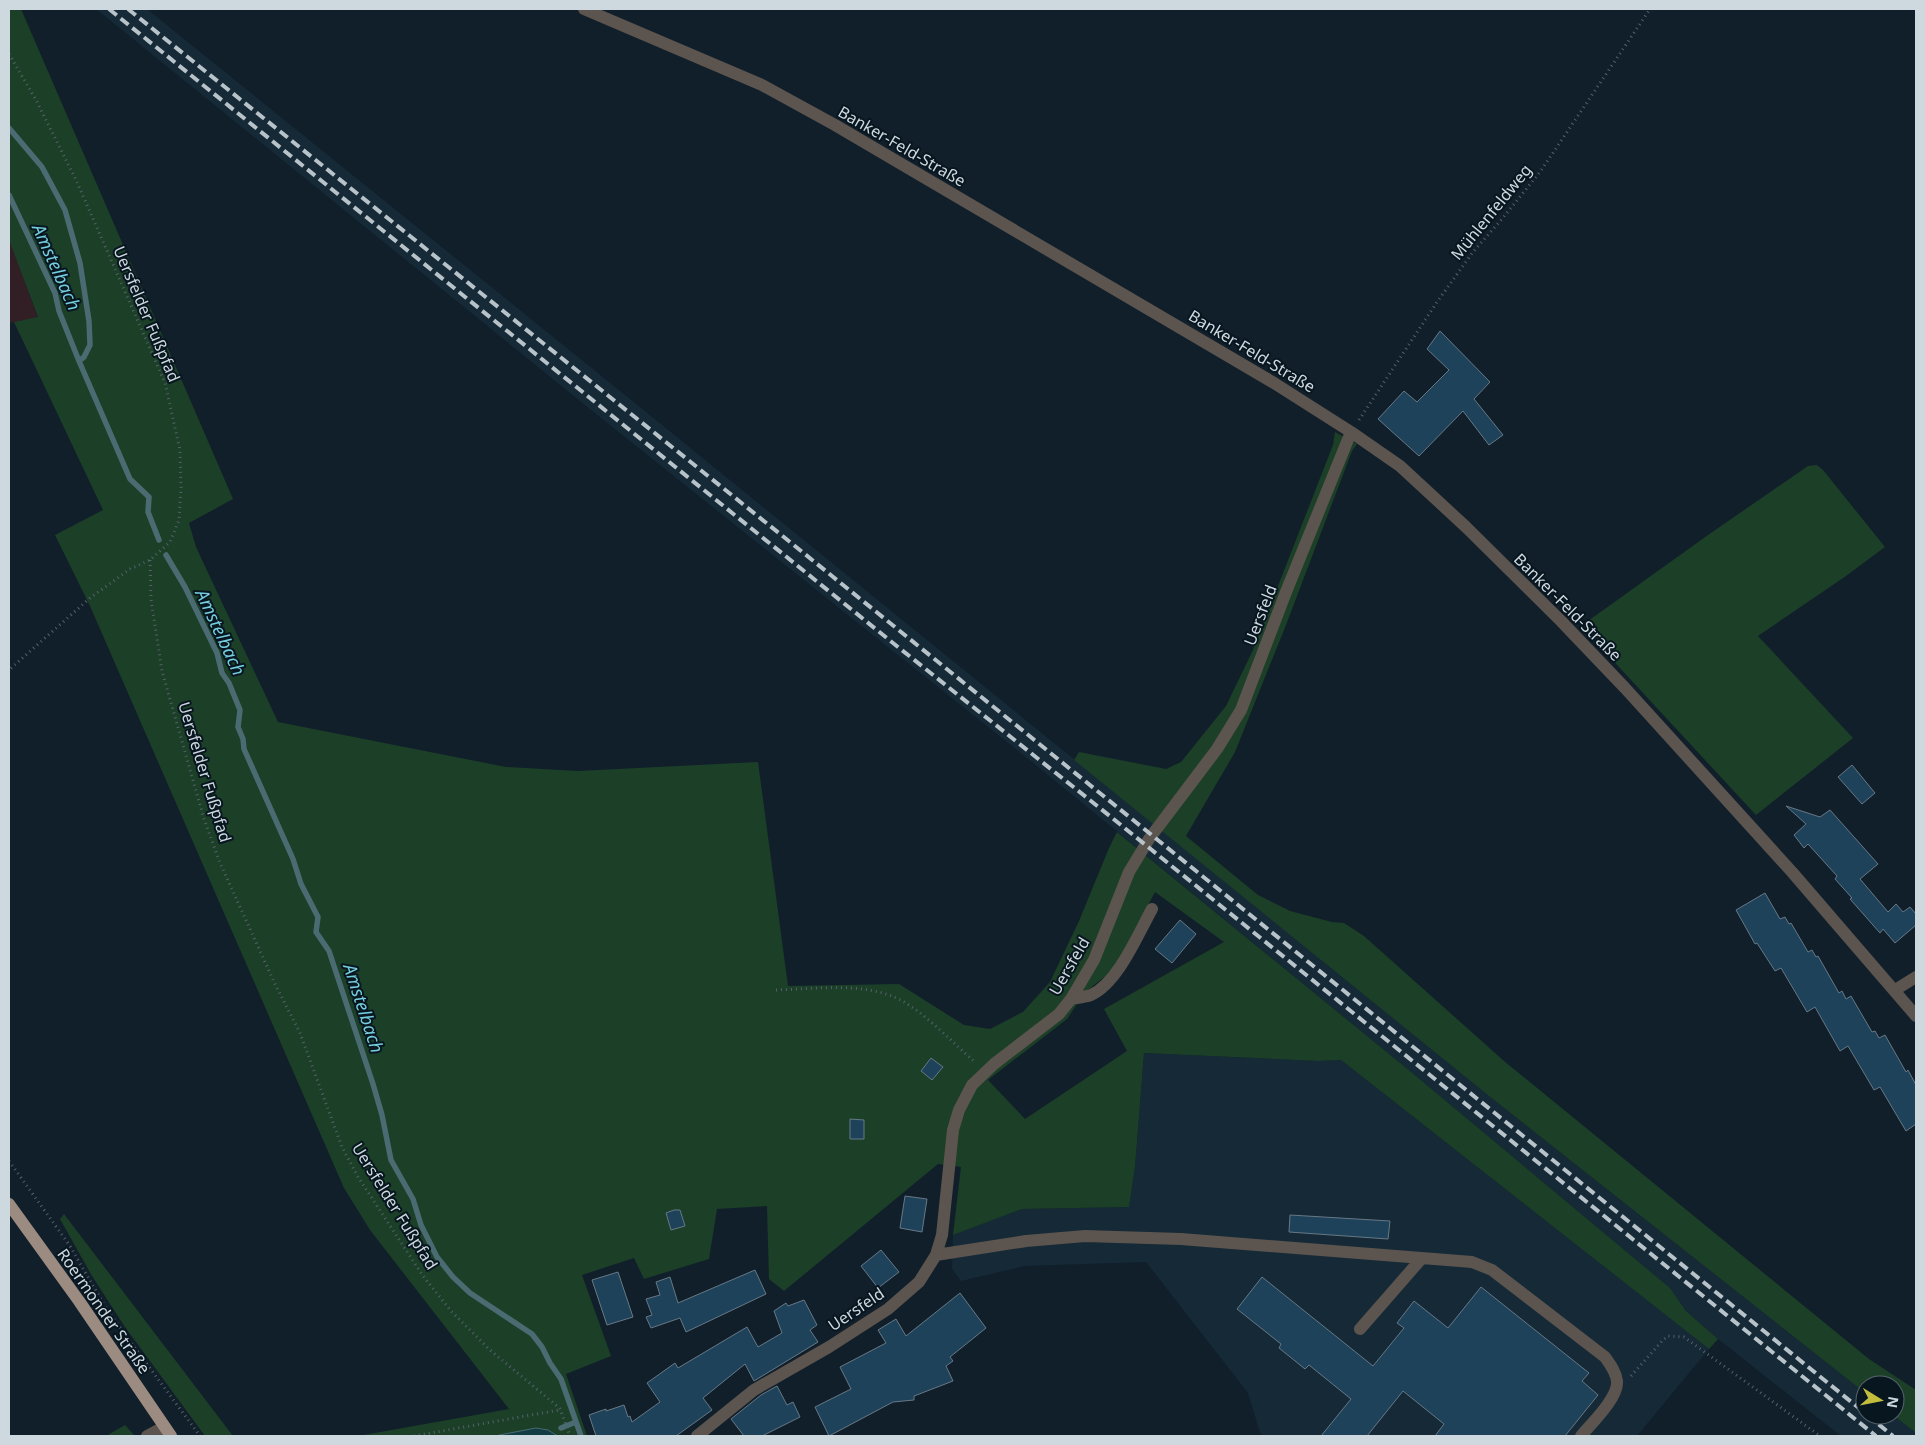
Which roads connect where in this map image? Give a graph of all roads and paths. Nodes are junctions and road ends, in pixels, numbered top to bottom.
1 (584, 9) edge
2 (1650, 9) edge
3 (9, 54) edge
4 (1351, 432) junction
5 (150, 560) junction
6 (9, 670) edge
7 (1152, 909) dead end
8 (1916, 977) edge
9 (776, 990) dead end
10 (1895, 990) junction
11 (1071, 999) junction
12 (1916, 1016) edge
13 (986, 1072) junction
14 (9, 1161) edge
15 (9, 1204) edge
16 (936, 1256) junction
17 (1422, 1258) junction
18 (1360, 1329) dead end
19 (1618, 1383) junction
20 (560, 1409) junction
21 (168, 1432) edge
22 (147, 1436) edge
23 (200, 1436) edge
24 (414, 1436) edge
25 (570, 1436) edge
26 (697, 1436) edge
27 (1581, 1436) edge
28 (1820, 1436) edge

1 - 4 street, Banker-Feld-Straße
2 - 4 path, Mühlenfeldweg
3 - 5 path, Uersfelder Fußpfad
4 - 10 street, Banker-Feld-Straße
4 - 11 street, Uersfeld
5 - 6 path
5 - 20 path, Uersfelder Fußpfad
7 - 11 street
8 - 10 street
9 - 13 path
10 - 12 street, Banker-Feld-Straße
11 - 13 street, Uersfeld
13 - 16 street, Uersfeld
14 - 23 path
15 - 21 main road, Roermonder Straße
16 - 17 street
16 - 26 street, Uersfeld
17 - 18 street
17 - 19 street
19 - 27 street
19 - 28 path
20 - 24 path
20 - 25 path, Uersfelder Fußpfad
21 - 22 street

